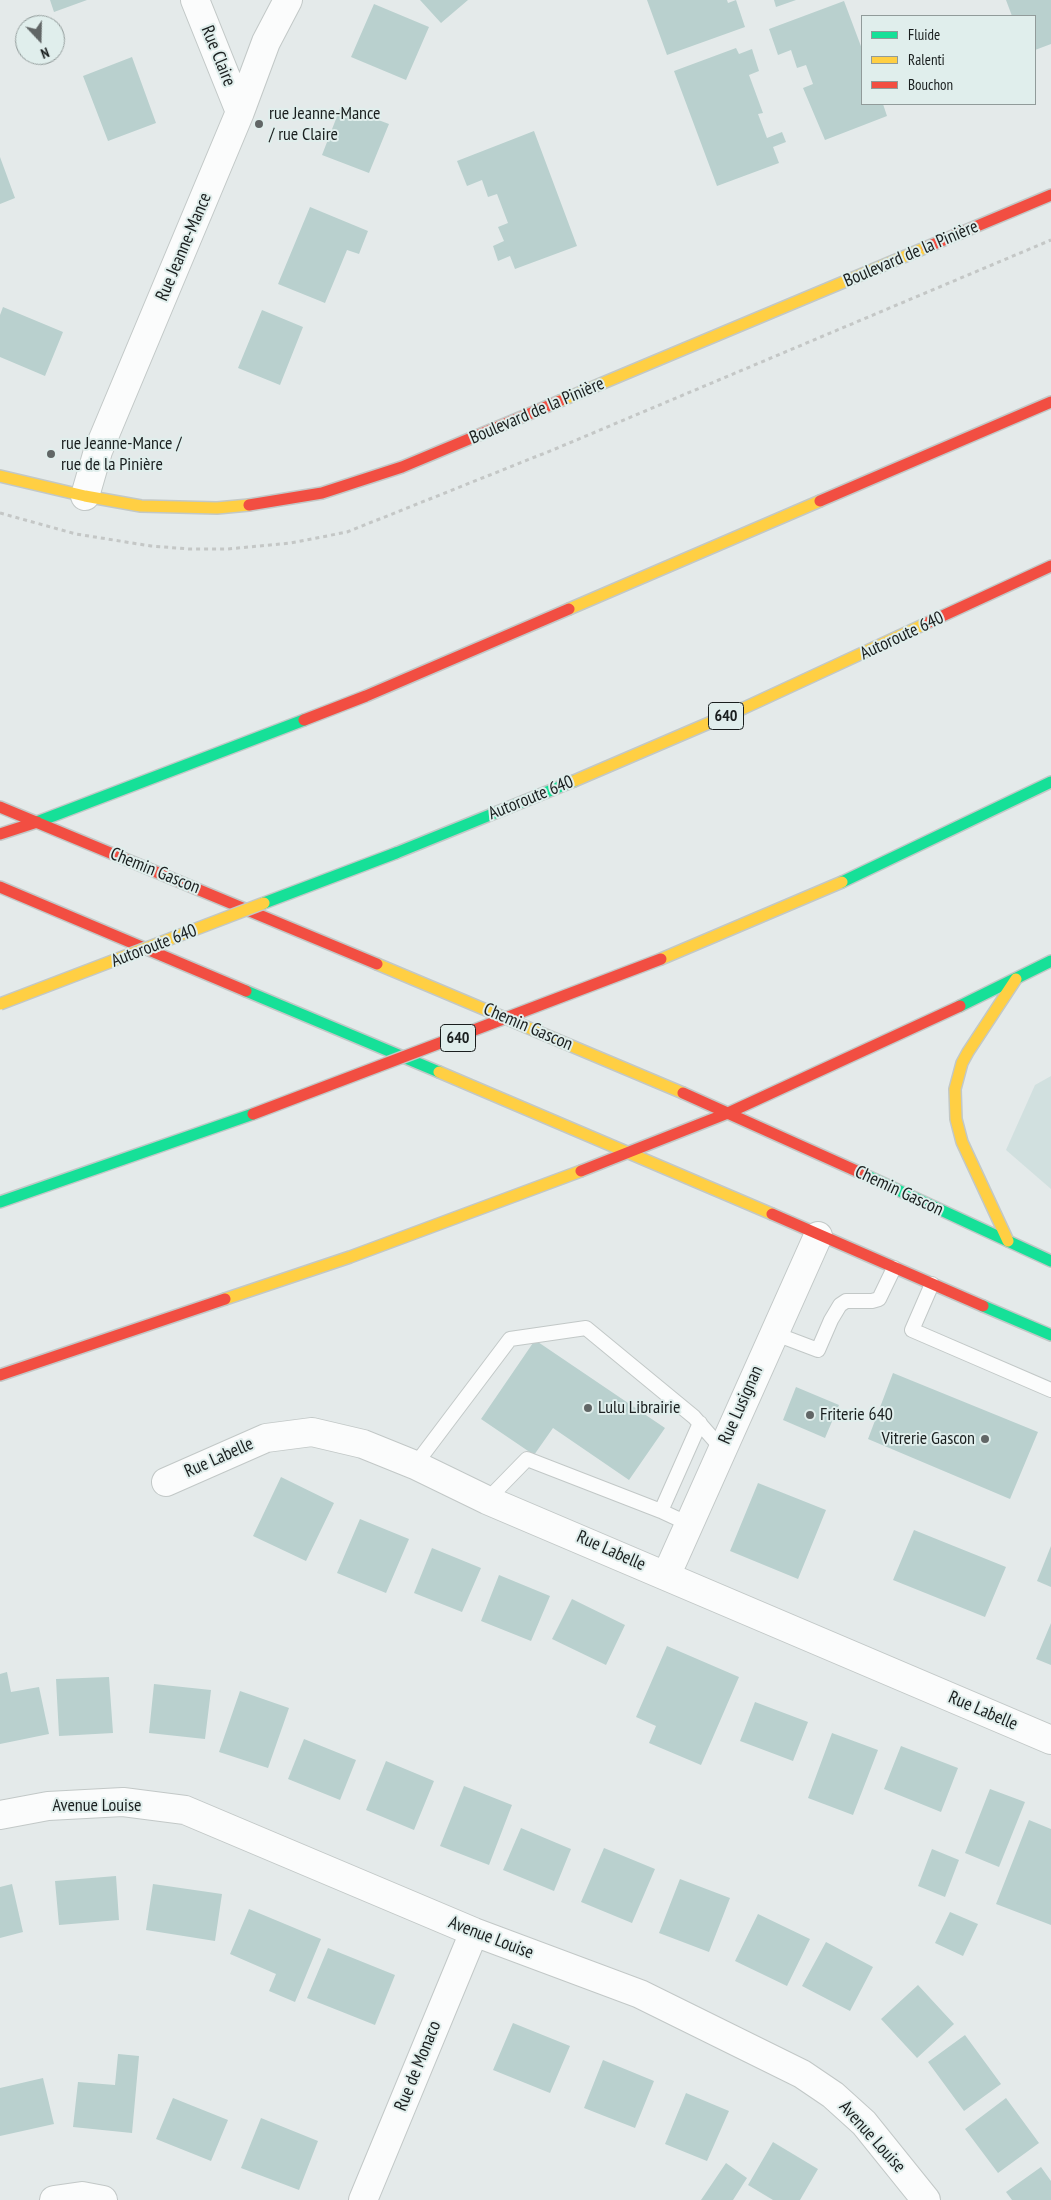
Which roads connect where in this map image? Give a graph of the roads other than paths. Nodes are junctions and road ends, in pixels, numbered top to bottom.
1 (195, 0) edge
2 (288, 0) edge
3 (240, 112) junction
4 (1051, 195) edge
5 (1051, 402) edge
6 (0, 476) edge
7 (85, 496) junction
8 (1051, 566) edge
9 (1051, 782) edge
10 (0, 807) edge
11 (37, 822) junction
12 (0, 834) edge
13 (0, 887) edge
14 (1051, 961) edge
15 (1016, 978) junction
16 (0, 1004) edge
17 (728, 1112) junction
18 (629, 1153) junction
19 (0, 1202) edge
20 (818, 1236) junction
21 (1008, 1240) junction
22 (1051, 1261) edge
23 (894, 1268) junction
24 (932, 1284) junction
25 (773, 1333) junction
26 (1051, 1335) edge
27 (0, 1375) edge
28 (1051, 1390) edge
29 (700, 1423) junction
30 (722, 1449) junction
31 (415, 1465) junction
32 (166, 1482) dead end
33 (487, 1500) junction
34 (661, 1511) junction
35 (689, 1524) junction
36 (666, 1576) junction
37 (1051, 1740) edge
38 (0, 1815) edge
39 (474, 1932) junction
40 (54, 2200) edge
41 (103, 2200) edge
42 (363, 2200) edge
43 (926, 2200) edge

1 - 3 street, Rue Claire
2 - 3 street, Rue Jeanne-Mance
3 - 7 street, Rue Jeanne-Mance
4 - 7 main road, Boulevard de la Pinière
5 - 11 main road
6 - 7 main road, Boulevard de la Pinière
8 - 16 main road, Autoroute 640 / 640, bridge
9 - 19 main road, 640, bridge
10 - 11 main road, Chemin Gascon
11 - 12 main road
11 - 17 main road, Chemin Gascon
13 - 18 main road
14 - 15 main road
15 - 17 main road
15 - 21 main road
17 - 18 main road
17 - 21 main road, Chemin Gascon
18 - 20 main road
18 - 27 main road
20 - 23 main road
20 - 25 street, Rue Lusignan
21 - 22 main road, Chemin Gascon
23 - 24 main road
23 - 25 lane
24 - 26 main road
24 - 28 lane
25 - 30 street, Rue Lusignan
29 - 30 lane
29 - 31 lane
29 - 34 lane
30 - 35 street, Rue Lusignan
31 - 32 street, Rue Labelle
31 - 33 street, Rue Labelle
33 - 34 lane
33 - 36 street, Rue Labelle
34 - 35 lane
35 - 36 street, Rue Lusignan
36 - 37 street, Rue Labelle
38 - 39 street, Avenue Louise
39 - 42 street, Rue de Monaco
39 - 43 street, Avenue Louise
40 - 41 street

